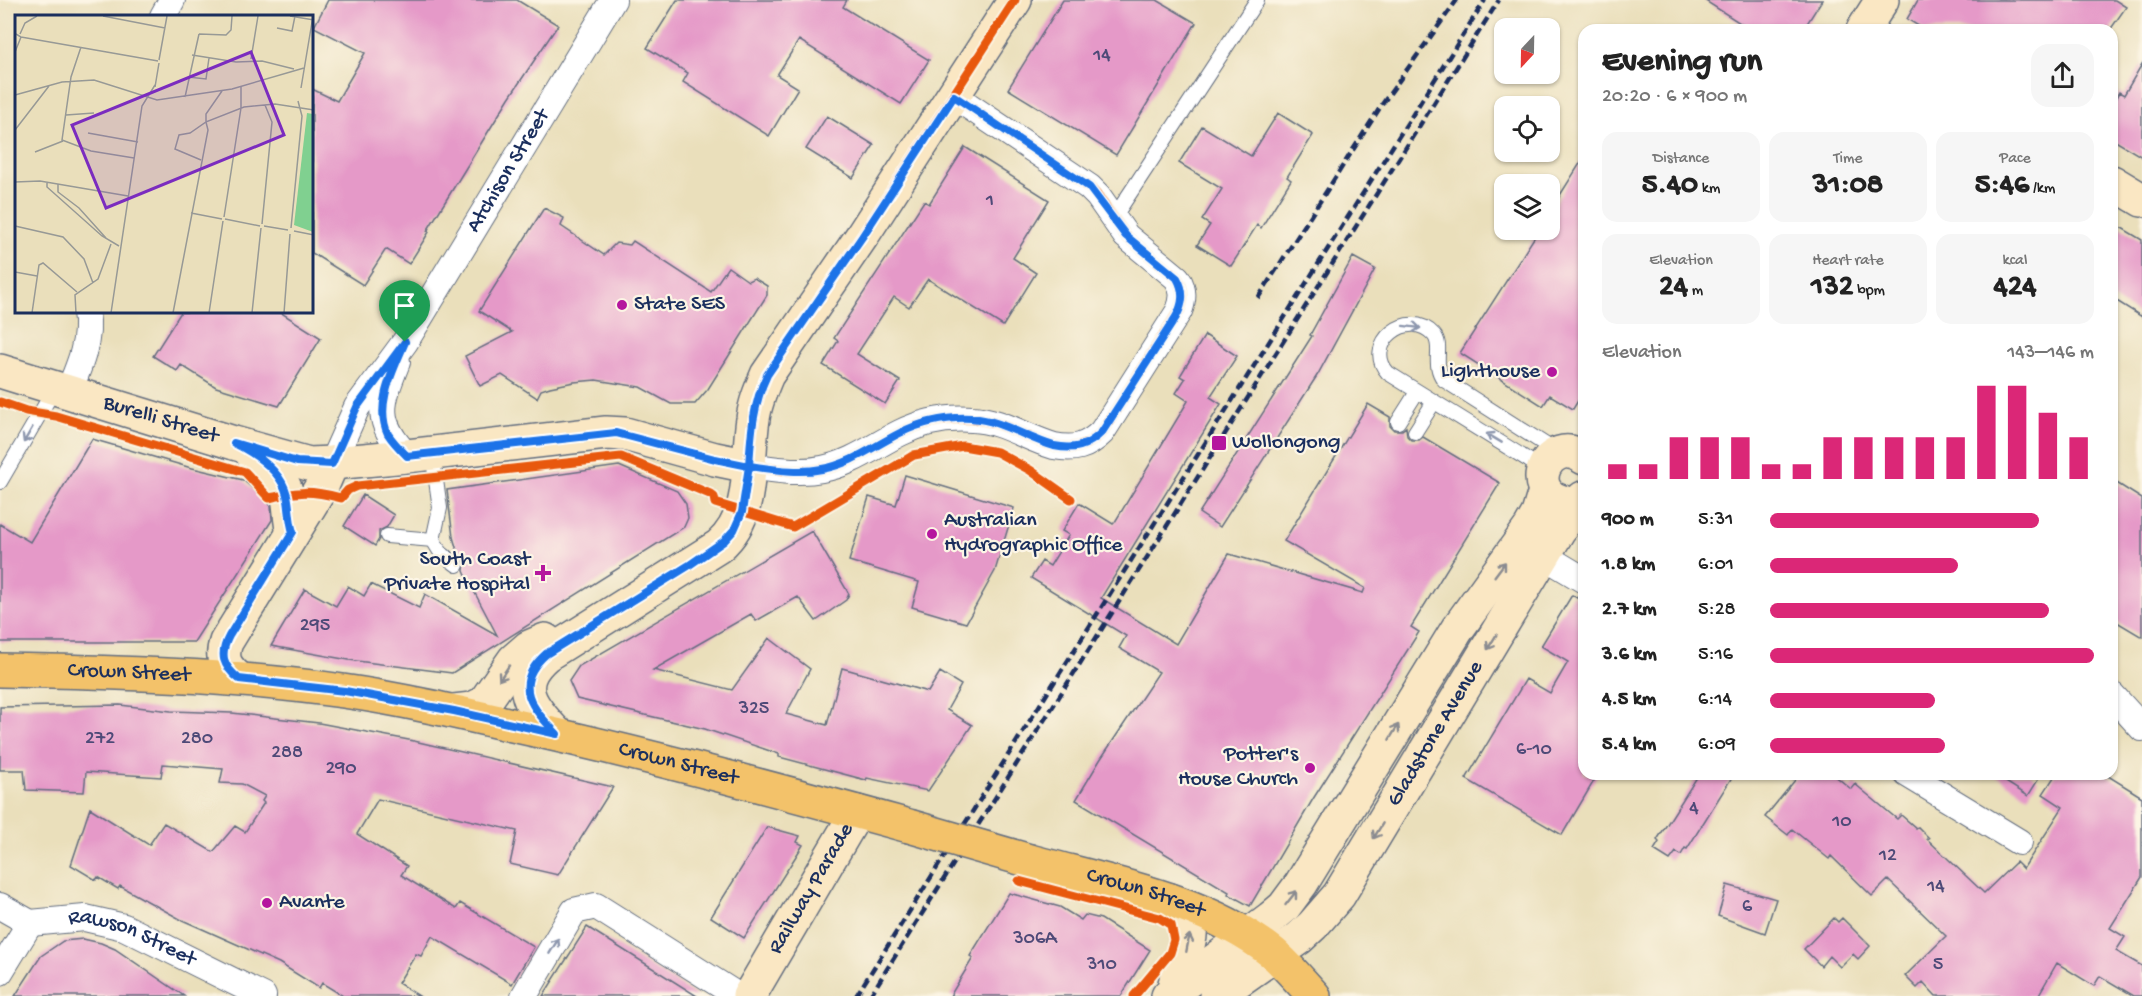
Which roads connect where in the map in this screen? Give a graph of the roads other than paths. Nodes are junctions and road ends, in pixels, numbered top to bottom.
1 (172, 0) edge
2 (613, 0) edge
3 (1015, 0) edge
4 (1257, 0) edge
5 (1882, 0) edge
6 (164, 15) edge
7 (1867, 24) edge
8 (954, 96) junction
9 (2118, 186) edge
10 (2142, 200) edge
11 (1113, 219) junction
12 (86, 314) edge
13 (405, 342) junction
14 (0, 371) edge
15 (61, 390) junction
16 (1417, 392) junction
17 (1434, 402) junction
18 (1398, 422) dead end
19 (1414, 432) dead end
20 (234, 443) junction
21 (419, 455) junction
22 (332, 464) junction
23 (749, 466) junction
24 (1558, 468) edge
25 (0, 482) edge
26 (1578, 499) edge
27 (1578, 503) edge
28 (293, 532) junction
29 (387, 536) dead end
30 (433, 540) junction
31 (1536, 545) junction
32 (457, 566) dead end
33 (1578, 576) edge
34 (571, 639) junction
35 (0, 670) edge
36 (239, 679) junction
37 (2118, 702) edge
38 (454, 711) junction
39 (2142, 728) edge
40 (557, 734) junction
41 (1917, 780) edge
42 (857, 812) junction
43 (2019, 842) dead end
44 (1170, 900) junction
45 (0, 906) edge
46 (30, 923) junction
47 (1246, 935) junction
48 (1273, 954) junction
49 (0, 972) edge
50 (1171, 994) edge
51 (263, 996) edge
52 (524, 996) edge
53 (738, 996) edge
54 (749, 996) edge
55 (1216, 996) edge
56 (1314, 996) edge

1 - 6 street
2 - 13 street, Atchison Street
3 - 8 main road
4 - 11 lane
5 - 7 main road
8 - 11 street
8 - 23 main road
9 - 10 main road
11 - 23 street
12 - 15 street
13 - 21 street, Atchison Street
13 - 22 street, Atchison Street
14 - 15 main road, Burelli Street
15 - 20 main road, Burelli Street
15 -> 25 lane
16 - 17 lane
16 - 18 lane
16 -> 24 lane
17 - 19 lane
24 -> 17 lane
20 - 22 main road, Burelli Street
20 - 28 main road
21 - 22 main road, Burelli Street
21 - 23 main road, Burelli Street
21 - 30 lane
22 - 28 main road, Atchison Street
23 - 34 main road
24 - 26 main road
24 - 31 main road, Gladstone Avenue
27 - 31 main road, Gladstone Avenue
28 - 36 main road, Atchison Street
29 - 30 lane
30 - 32 lane
31 - 33 street
47 -> 31 main road, Gladstone Avenue
31 -> 48 main road, Gladstone Avenue
34 -> 38 main road
34 - 40 main road
35 - 36 main road, Crown Street
36 - 38 main road, Crown Street
37 - 39 street
38 - 40 main road, Crown Street
40 - 42 main road, Crown Street
41 - 43 street
42 - 44 main road, Crown Street, bridge
42 - 54 main road, Railway Parade
44 - 47 main road, Crown Street
50 -> 44 main road
45 - 46 street
46 - 49 street
46 - 51 street, Rawson Street
47 - 48 main road, Crown Street
47 - 50 main road, Gladstone Avenue
48 - 55 main road, Gladstone Avenue
48 - 56 main road, Crown Street
52 -> 53 street

